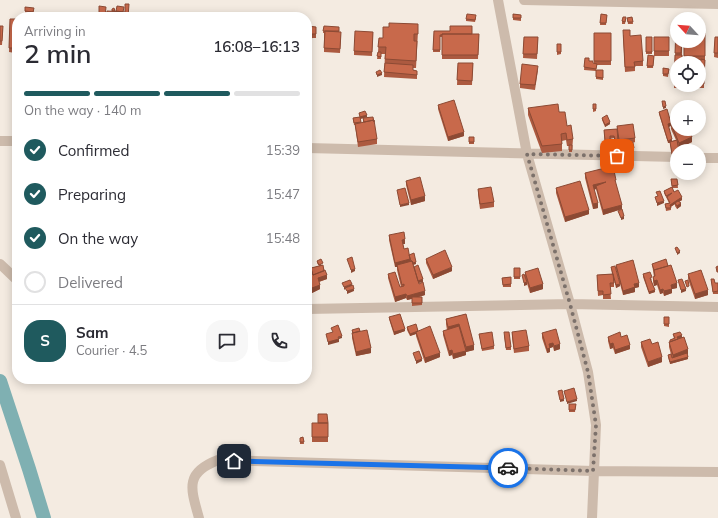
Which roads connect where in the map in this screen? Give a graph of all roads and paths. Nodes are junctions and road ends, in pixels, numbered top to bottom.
1 (498, 0) edge
2 (524, 0) edge
3 (718, 4) edge
4 (0, 141) edge
5 (12, 141) edge
6 (312, 148) edge
7 (527, 154) junction
8 (670, 157) edge
9 (706, 158) edge
10 (718, 158) edge
11 (0, 264) edge
12 (12, 275) edge
13 (570, 304) junction
14 (718, 307) edge
15 (312, 309) edge
16 (0, 465) edge
17 (593, 471) junction
18 (718, 472) edge
19 (16, 518) edge
20 (199, 518) edge
21 (592, 518) edge

1 - 7 street
2 - 3 street
4 - 5 street
6 - 7 street
7 - 8 street
7 - 13 street
9 - 10 street
11 - 12 street
13 - 14 street
13 - 15 street
13 - 17 street
16 - 19 street
17 - 18 street
17 - 20 street
17 - 21 street

